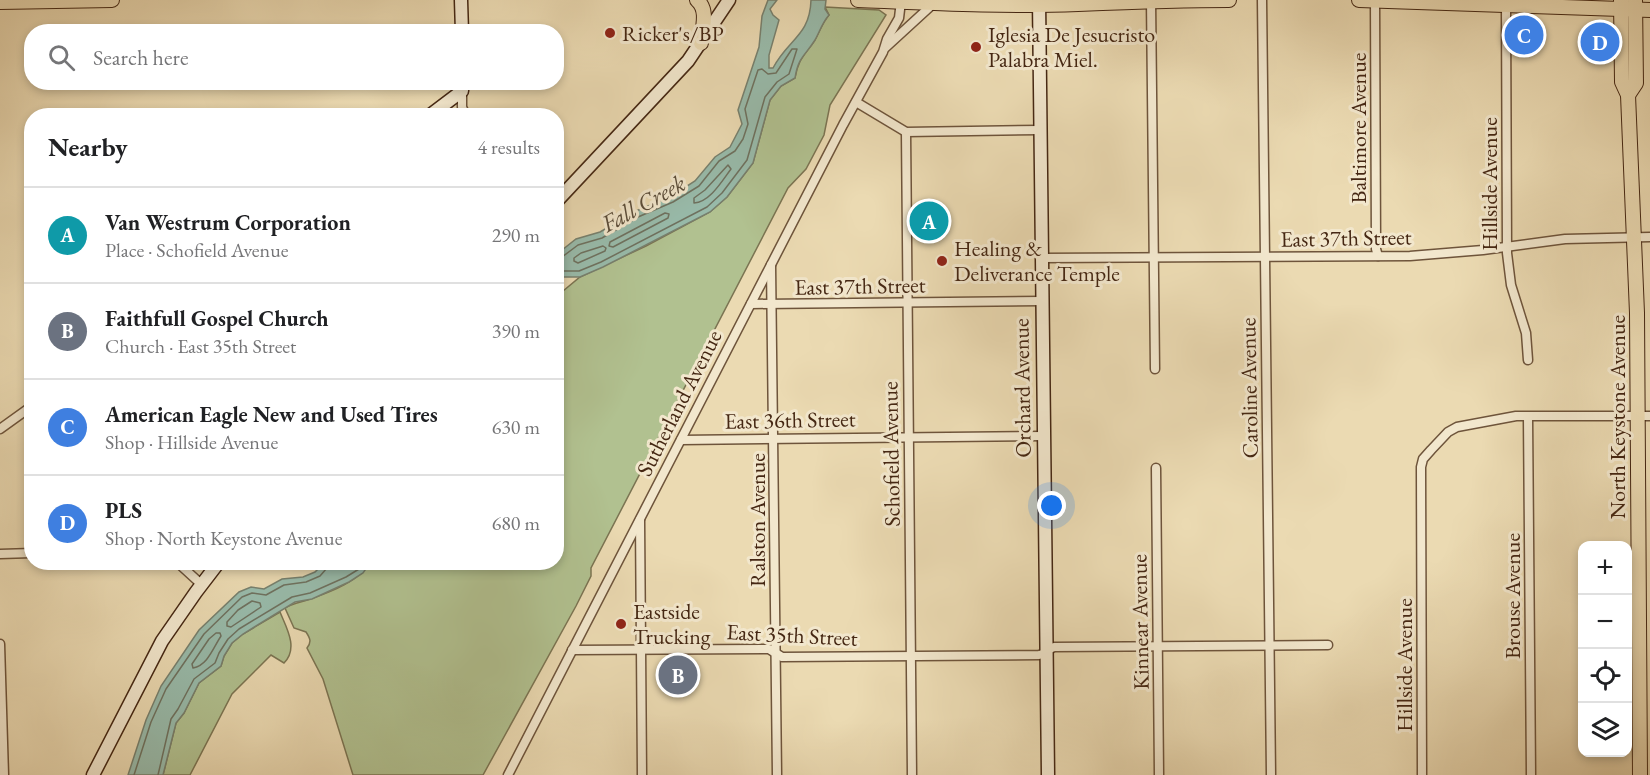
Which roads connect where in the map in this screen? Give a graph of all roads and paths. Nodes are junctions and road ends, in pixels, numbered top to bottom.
1 (112, 0) edge
2 (461, 0) edge
3 (697, 0) edge
4 (729, 0) edge
5 (858, 0) edge
6 (1151, 0) edge
7 (1229, 0) edge
8 (1262, 0) edge
9 (1359, 0) edge
10 (1375, 0) edge
11 (883, 1) edge
12 (900, 1) edge
13 (0, 2) edge
14 (1039, 2) edge
15 (935, 3) junction
16 (1628, 4) edge
17 (1506, 5) junction
18 (1650, 10) edge
19 (462, 24) edge
20 (701, 43) junction
21 (884, 48) junction
22 (459, 90) edge
23 (462, 90) edge
24 (856, 102) junction
25 (438, 108) edge
26 (462, 108) edge
27 (1040, 130) junction
28 (906, 132) junction
29 (564, 193) edge
30 (1634, 237) junction
31 (1650, 237) edge
32 (1507, 247) junction
33 (1378, 256) junction
34 (1265, 257) junction
35 (1042, 258) junction
36 (1154, 258) junction
37 (771, 264) junction
38 (1042, 301) junction
39 (751, 304) junction
40 (772, 304) junction
41 (907, 304) junction
42 (1528, 360) dead end
43 (1155, 369) dead end
44 (24, 412) edge
45 (1644, 416) edge
46 (1528, 417) junction
47 (0, 429) edge
48 (1044, 436) junction
49 (909, 437) junction
50 (774, 438) junction
51 (681, 440) junction
52 (1156, 468) dead end
53 (640, 517) junction
54 (24, 553) edge
55 (0, 554) edge
56 (186, 570) edge
57 (212, 570) edge
58 (201, 584) junction
59 (1645, 643) edge
60 (0, 644) edge
61 (1270, 645) junction
62 (1328, 645) dead end
63 (1158, 646) junction
64 (641, 649) junction
65 (572, 650) junction
66 (1046, 652) junction
67 (776, 654) junction
68 (911, 656) junction
69 (4, 775) edge
70 (93, 775) edge
71 (508, 775) edge
72 (642, 775) edge
73 (777, 775) edge
74 (912, 775) edge
75 (1048, 775) edge
76 (1159, 775) edge
77 (1271, 775) edge
78 (1422, 775) edge
79 (1531, 775) edge
80 (1640, 775) edge

1 - 13 main road
2 - 19 street
3 - 20 main road
4 - 20 street
5 - 11 main road
6 - 7 main road
6 - 14 main road
6 - 36 street
8 - 34 street, Caroline Avenue
9 - 10 main road
10 - 17 main road
10 - 33 street, Baltimore Avenue
11 - 12 main road
12 - 15 main road
12 - 21 street, Sutherland Avenue
14 - 15 main road
14 - 27 street, Orchard Avenue
15 - 21 street, Sutherland Avenue
16 - 17 main road
16 - 18 main road
16 - 30 main road, North Keystone Avenue
17 - 32 street, Hillside Avenue
20 - 29 street
21 - 24 street, Sutherland Avenue
22 - 25 street
23 - 26 street
24 - 28 street
24 - 37 street, Sutherland Avenue
27 - 28 street
27 - 35 street, Orchard Avenue
28 - 41 street, Schofield Avenue
30 - 31 street, East 37th Street
30 - 32 street, East 37th Street
30 - 45 main road, North Keystone Avenue
32 - 33 street, East 37th Street
32 - 42 street, Hillside Avenue
33 - 34 street, East 37th Street
34 - 36 street, East 37th Street
34 - 61 street, Caroline Avenue
35 - 36 street, East 37th Street
35 - 38 street, Orchard Avenue
36 - 43 street
37 - 39 street, Sutherland Avenue
37 - 40 street, Ralston Avenue
38 - 41 street, East 37th Street
38 - 48 street, Orchard Avenue
39 - 40 street, East 37th Street
39 - 51 street, Sutherland Avenue
40 - 41 street, East 37th Street
40 - 50 street, Ralston Avenue
41 - 49 street, Schofield Avenue
44 - 47 street
45 - 46 street
45 - 59 main road, North Keystone Avenue
46 - 78 street, Hillside Avenue
46 - 79 street, Brouse Avenue
48 - 49 street, East 36th Street
48 - 66 street, Orchard Avenue
49 - 50 street, East 36th Street
49 - 68 street, Schofield Avenue
50 - 51 street, East 36th Street
50 - 67 street, Ralston Avenue
51 - 53 street, Sutherland Avenue
52 - 63 street, Kinnear Avenue
53 - 64 street
53 - 65 street, Sutherland Avenue
54 - 55 street
56 - 58 street
57 - 58 street
58 - 70 street
59 - 80 main road, North Keystone Avenue
60 - 69 street
61 - 62 street, East 35th Street
61 - 63 street, East 35th Street
61 - 77 street, Caroline Avenue
63 - 66 street, East 35th Street
63 - 76 street, Kinnear Avenue
64 - 65 street, East 35th Street
64 - 67 street, East 35th Street
64 - 72 street
65 - 71 street, Sutherland Avenue
66 - 68 street, East 35th Street
66 - 75 street, Orchard Avenue
67 - 68 street, East 35th Street
67 - 73 street, Ralston Avenue
68 - 74 street, Schofield Avenue

